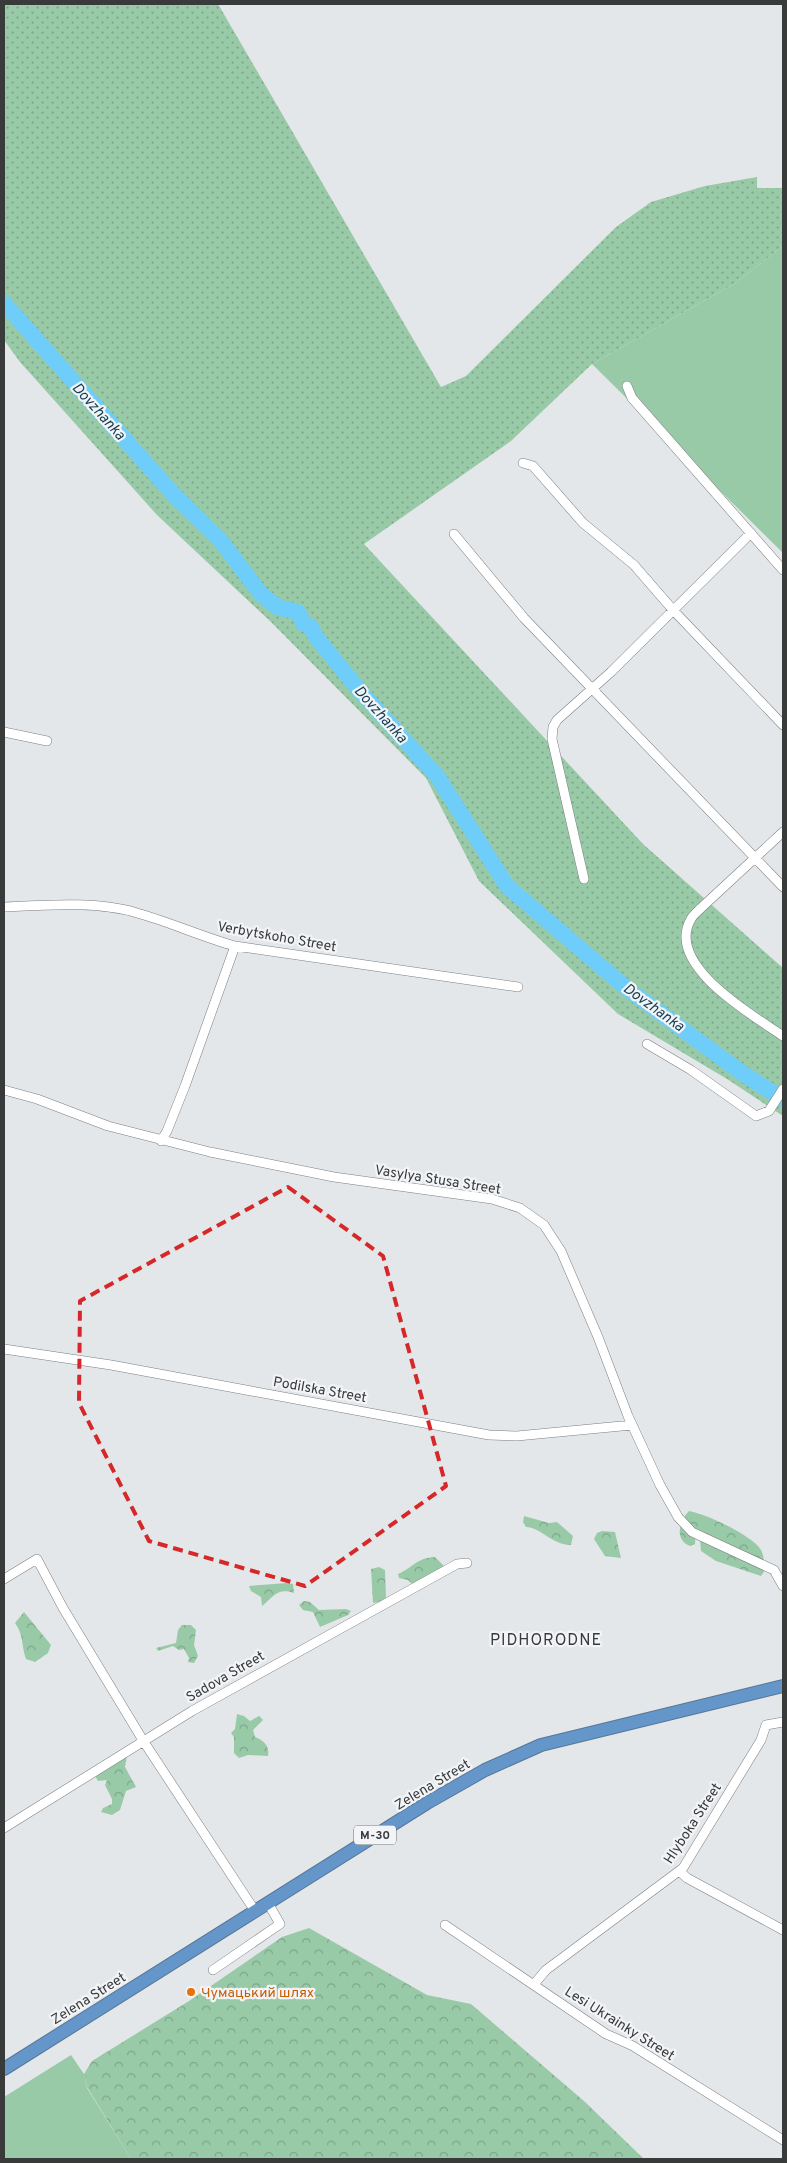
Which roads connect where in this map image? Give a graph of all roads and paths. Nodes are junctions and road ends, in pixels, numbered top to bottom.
1 (627, 386) dead end
2 (523, 463) dead end
3 (751, 533) junction
4 (454, 534) dead end
5 (783, 570) edge
6 (673, 610) junction
7 (593, 689) junction
8 (783, 725) edge
9 (4, 732) edge
10 (47, 741) dead end
11 (783, 832) edge
12 (755, 858) junction
13 (584, 879) dead end
14 (783, 887) edge
15 (4, 907) edge
16 (235, 946) junction
17 (518, 987) dead end
18 (783, 1036) edge
19 (647, 1044) dead end
20 (783, 1089) edge
21 (4, 1090) edge
22 (161, 1141) junction
23 (4, 1349) edge
24 (632, 1425) junction
25 (467, 1563) dead end
26 (4, 1579) edge
27 (783, 1586) edge
28 (783, 1686) edge
29 (783, 1722) edge
30 (144, 1742) junction
31 (4, 1828) edge
32 (680, 1871) junction
33 (268, 1904) junction
34 (254, 1911) junction
35 (446, 1925) dead end
36 (783, 1930) edge
37 (213, 1970) dead end
38 (535, 1984) junction
39 (4, 2069) edge
40 (783, 2140) edge

1 - 3 street
2 - 6 street
3 - 5 street
3 - 6 street
4 - 7 street
6 - 7 street
6 - 8 street
7 - 12 street
7 - 13 street
9 - 10 street
11 - 12 street
12 - 14 street
12 - 18 street
15 - 16 street, Verbytskoho Street
16 - 17 street, Verbytskoho Street
16 - 22 street
19 - 20 street
21 - 22 street, Vasylya Stusa Street
22 - 24 street, Vasylya Stusa Street
23 - 24 street, Podilska Street
24 - 27 street, Vasylya Stusa Street
25 - 30 street, Sadova Street
26 - 30 street
28 - 33 highway, Zelena Street / М-30
29 - 32 street, Hlyboka Street
30 - 31 street, Sadova Street
30 - 34 street
32 - 36 street
32 - 38 street, Hlyboka Street
33 - 34 highway, Zelena Street / М-30
33 - 37 street
34 - 39 highway, Zelena Street / М-30
35 - 38 street, Lesi Ukrainky Street
38 - 40 street, Lesi Ukrainky Street

